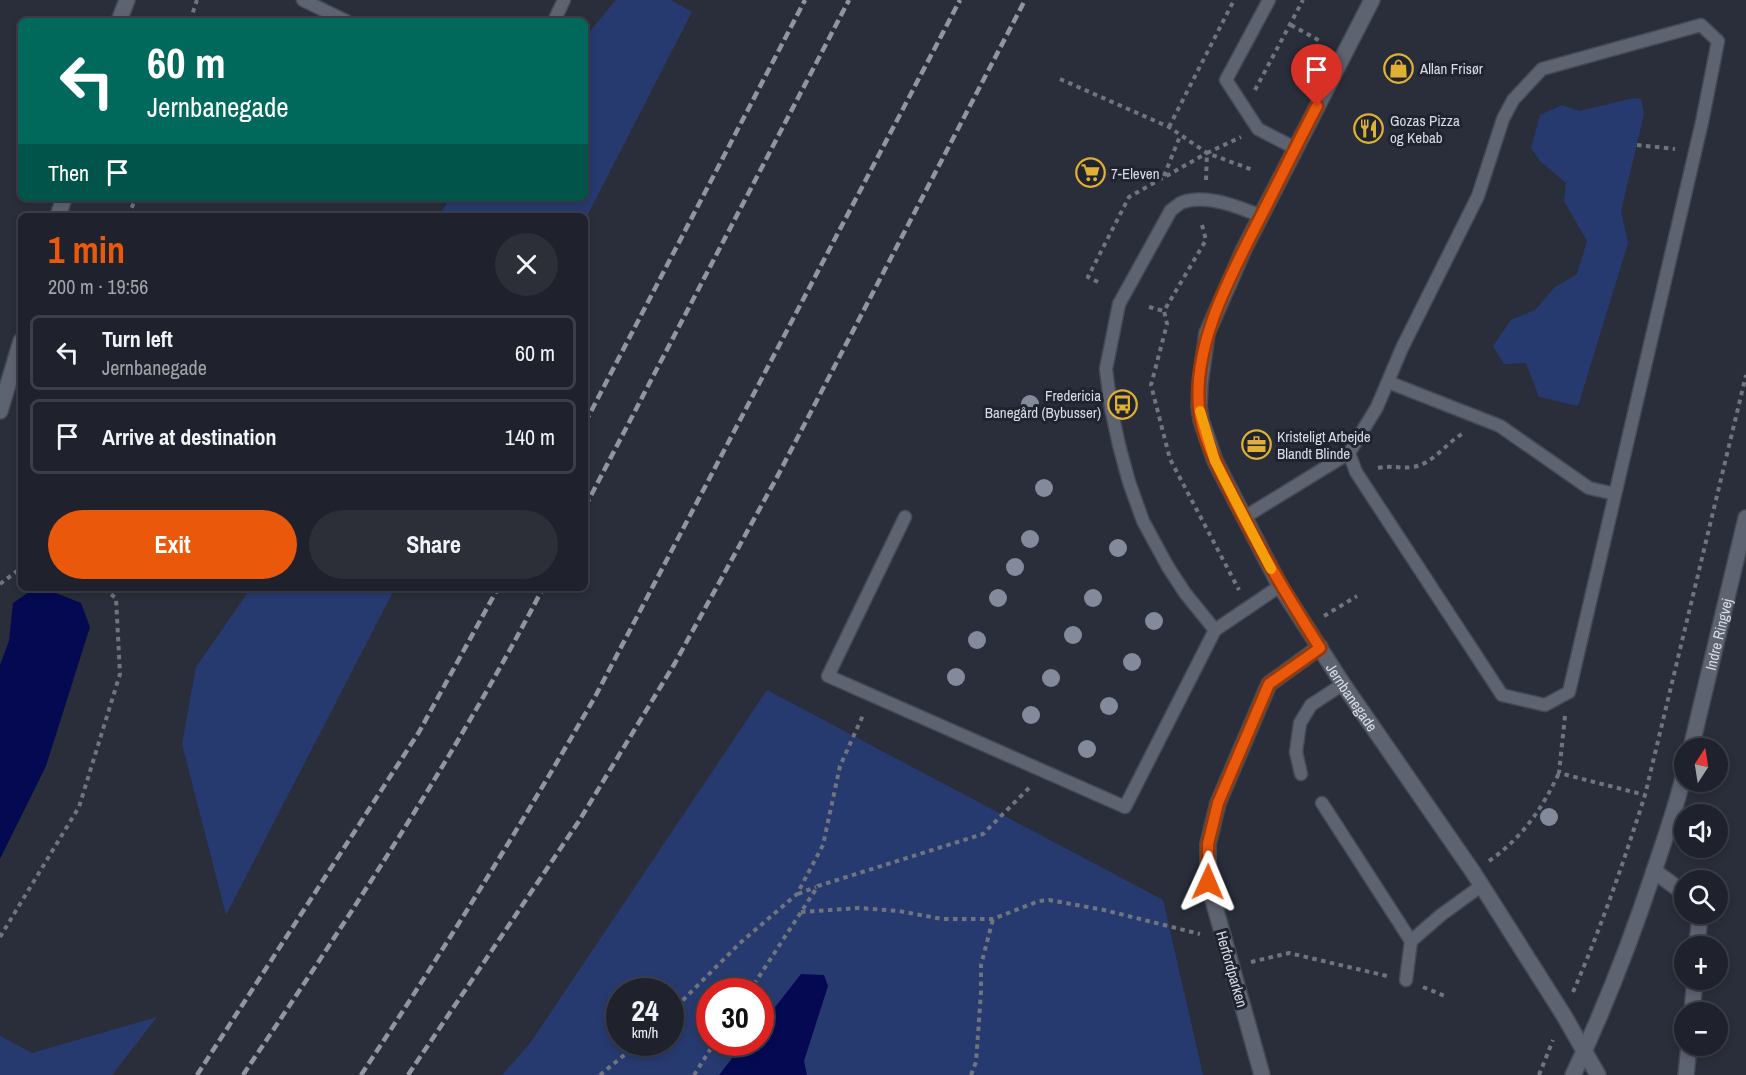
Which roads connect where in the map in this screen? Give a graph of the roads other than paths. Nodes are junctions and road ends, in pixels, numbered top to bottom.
1 (127, 0) edge
2 (303, 0) edge
3 (564, 0) edge
4 (1269, 0) edge
5 (1372, 0) edge
6 (120, 18) edge
7 (340, 18) edge
8 (555, 18) edge
9 (1295, 148) junction
10 (1261, 216) junction
11 (18, 351) edge
12 (1388, 382) junction
13 (0, 411) edge
14 (1349, 453) junction
15 (1615, 494) junction
16 (905, 517) dead end
17 (1243, 518) junction
18 (1746, 518) edge
19 (1280, 586) junction
20 (1215, 630) junction
21 (1320, 648) junction
22 (1344, 684) junction
23 (1693, 738) edge
24 (1301, 774) dead end
25 (1680, 792) edge
26 (1322, 803) dead end
27 (1654, 871) junction
28 (1481, 886) junction
29 (1674, 886) edge
30 (1411, 941) junction
31 (1406, 980) road end
32 (1585, 1051) junction
33 (1688, 1056) edge
34 (1262, 1075) edge
35 (1574, 1075) edge
36 (1598, 1075) edge
37 (1686, 1075) edge

1 - 6 street
2 - 7 lane
3 - 8 lane
4 - 9 lane
5 - 9 street, Jernbanegade
9 - 10 street, Jernbanegade
10 - 17 street, Jernbanegade
10 - 20 lane
11 - 13 street
12 - 14 lane
12 - 15 lane
12 - 15 lane
14 - 15 lane
14 - 17 lane
16 - 20 lane
17 - 19 street, Jernbanegade
18 - 23 street, Indre Ringvej
19 - 20 lane
19 - 21 street, Jernbanegade
21 - 22 street, Jernbanegade
21 - 34 street, Herfordparken
22 - 24 lane
22 - 28 street, Jernbanegade
25 - 27 street
26 - 30 lane
27 - 29 street
27 - 32 street
28 - 30 lane
28 - 32 street, Jernbanegade
30 - 31 lane
32 - 35 street
32 - 36 street, Jernbanegade
33 - 37 street

